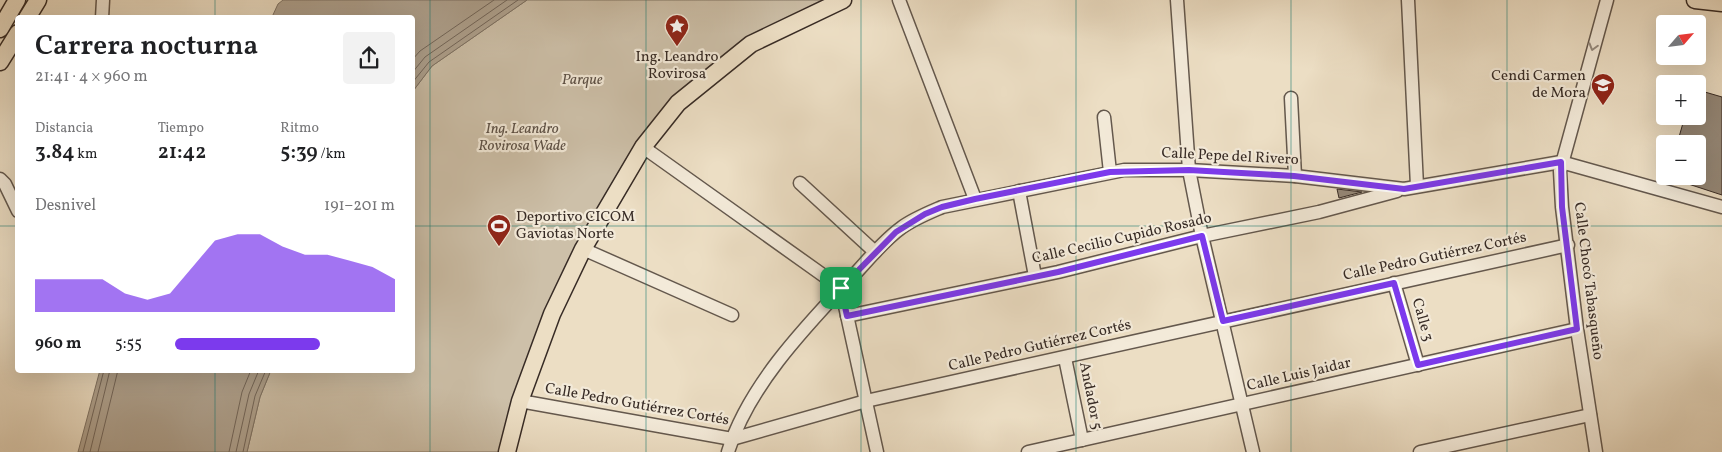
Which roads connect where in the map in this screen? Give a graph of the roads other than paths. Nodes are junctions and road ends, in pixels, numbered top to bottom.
1 (17, 0) edge
2 (38, 0) edge
3 (103, 0) edge
4 (843, 0) edge
5 (899, 0) edge
6 (1177, 0) edge
7 (1408, 0) edge
8 (1606, 0) edge
9 (1695, 0) edge
10 (1722, 3) edge
11 (29, 15) edge
12 (102, 15) edge
13 (0, 29) edge
14 (15, 38) edge
15 (0, 62) edge
16 (1291, 98) dead end
17 (1104, 117) dead end
18 (643, 148) junction
19 (1561, 162) junction
20 (1189, 170) junction
21 (1110, 172) junction
22 (1294, 176) junction
23 (0, 179) edge
24 (800, 183) dead end
25 (1417, 186) junction
26 (1404, 189) junction
27 (1019, 191) junction
28 (975, 199) junction
29 (15, 205) edge
30 (1722, 207) edge
31 (1202, 236) junction
32 (1568, 245) junction
33 (583, 249) junction
34 (875, 252) junction
35 (1035, 276) junction
36 (1394, 283) junction
37 (841, 288) junction
38 (732, 315) dead end
39 (847, 316) junction
40 (1223, 321) junction
41 (1577, 329) junction
42 (1066, 358) junction
43 (1418, 365) junction
44 (520, 401) junction
45 (866, 401) junction
46 (1242, 405) junction
47 (1590, 415) junction
48 (732, 439) junction
49 (1082, 440) junction
50 (1448, 449) edge
51 (507, 452) edge
52 (728, 452) edge
53 (877, 452) edge
54 (1028, 452) edge
55 (1253, 452) edge
56 (1420, 452) edge
57 (1596, 452) edge

1 - 13 main road
2 - 11 main road
3 - 12 street
4 - 18 main road
5 - 28 street
6 - 20 street
7 - 25 street
8 -> 19 street, Calle Chocó Tabasqueño
9 - 10 main road
14 - 15 main road
16 - 22 street
17 - 21 street
18 - 33 main road
18 - 37 street
19 - 25 street, Calle Pepe del Rivero
19 - 30 street, Calle Pepe del Rivero
19 - 32 street, Calle Chocó Tabasqueño
20 - 21 street, Calle Pepe del Rivero
20 - 22 street, Calle Pepe del Rivero
20 - 31 street
21 - 27 street, Calle Pepe del Rivero
22 - 26 street, Calle Pepe del Rivero
23 - 29 street
24 - 34 street
25 - 26 street, Calle Pepe del Rivero
26 - 31 street, Calle Cecilio Cupido Rosado
27 - 28 street, Calle Pepe del Rivero
27 - 35 street
28 - 34 street, Calle Pepe del Rivero
31 - 35 street, Calle Cecilio Cupido Rosado
31 - 40 street
32 - 36 street, Calle Pedro Gutiérrez Cortés
32 - 41 street, Calle Chocó Tabasqueño
33 - 38 street
33 - 44 main road
34 - 37 street, Calle Pepe del Rivero
35 - 39 street, Calle Cecilio Cupido Rosado
36 - 40 street, Calle Pedro Gutiérrez Cortés
36 - 43 street, Calle 3
37 - 39 street
37 - 48 street, Calle Pepe del Rivero
39 - 45 street
40 - 42 street, Calle Pedro Gutiérrez Cortés
40 - 46 street
41 - 43 street, Calle Luis Jaidar
41 - 47 street, Calle Chocó Tabasqueño
42 - 45 street, Calle Pedro Gutiérrez Cortés
42 - 49 street, Andador 5
43 - 46 street, Calle Luis Jaidar
44 - 48 street, Calle Pedro Gutiérrez Cortés
44 - 51 main road
45 - 48 street, Calle Pedro Gutiérrez Cortés
45 - 53 street
46 - 49 street, Calle Luis Jaidar
46 - 55 street
47 - 50 street
47 - 57 street, Calle Chocó Tabasqueño
48 - 52 street, Calle Pepe del Rivero
49 - 54 street, Calle Luis Jaidar
50 - 56 street

